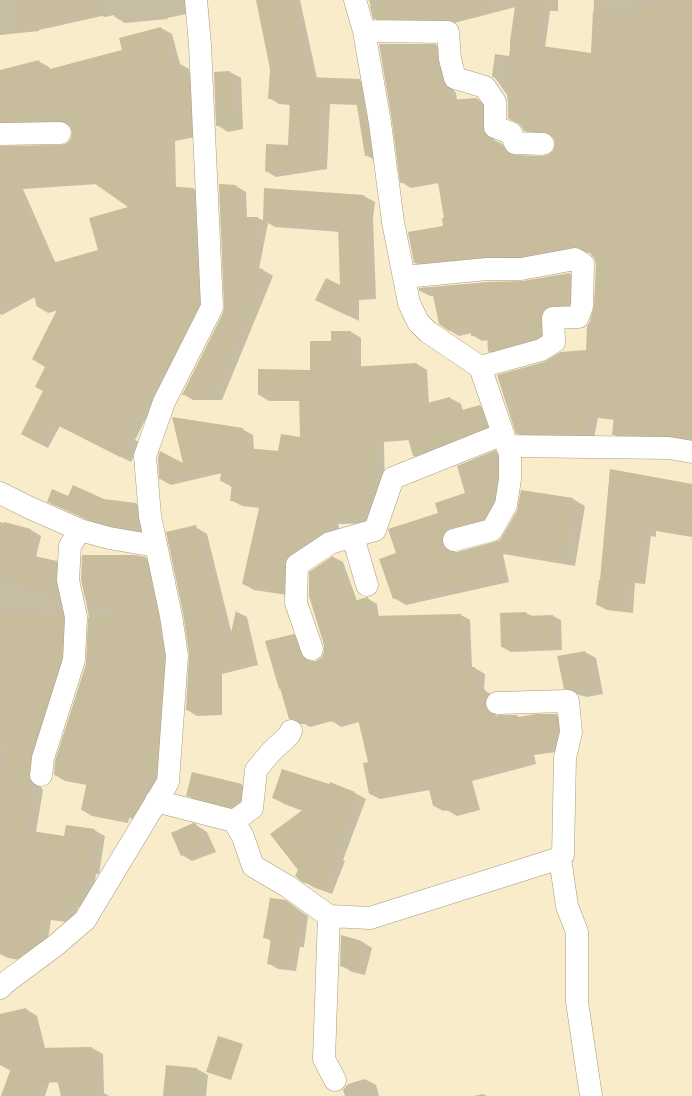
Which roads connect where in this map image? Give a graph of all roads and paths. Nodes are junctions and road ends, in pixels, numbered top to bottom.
1 (196, 0) edge
2 (355, 0) edge
3 (364, 31) junction
4 (60, 133) dead end
5 (0, 134) edge
6 (543, 144) dead end
7 (404, 276) junction
8 (480, 367) junction
9 (505, 440) junction
10 (692, 452) edge
11 (0, 493) edge
12 (80, 530) junction
13 (353, 537) junction
14 (454, 540) dead end
15 (156, 546) junction
16 (367, 585) dead end
17 (312, 649) dead end
18 (497, 703) dead end
19 (291, 731) dead end
20 (41, 775) dead end
21 (156, 801) junction
22 (234, 821) junction
23 (560, 858) junction
24 (329, 916) junction
25 (0, 988) edge
26 (335, 1080) dead end
27 (591, 1096) edge

1 - 15 street
2 - 3 street
3 - 6 street
3 - 7 street
4 - 5 street
7 - 8 street
7 - 8 street
8 - 9 street
9 - 10 street
9 - 13 street
9 - 14 street
11 - 12 street
12 - 15 street
12 - 20 street
13 - 16 street
13 - 17 street
15 - 21 street
18 - 23 street
19 - 22 street
21 - 22 street
21 - 25 street
22 - 24 street
23 - 24 street
23 - 27 street
24 - 26 street

